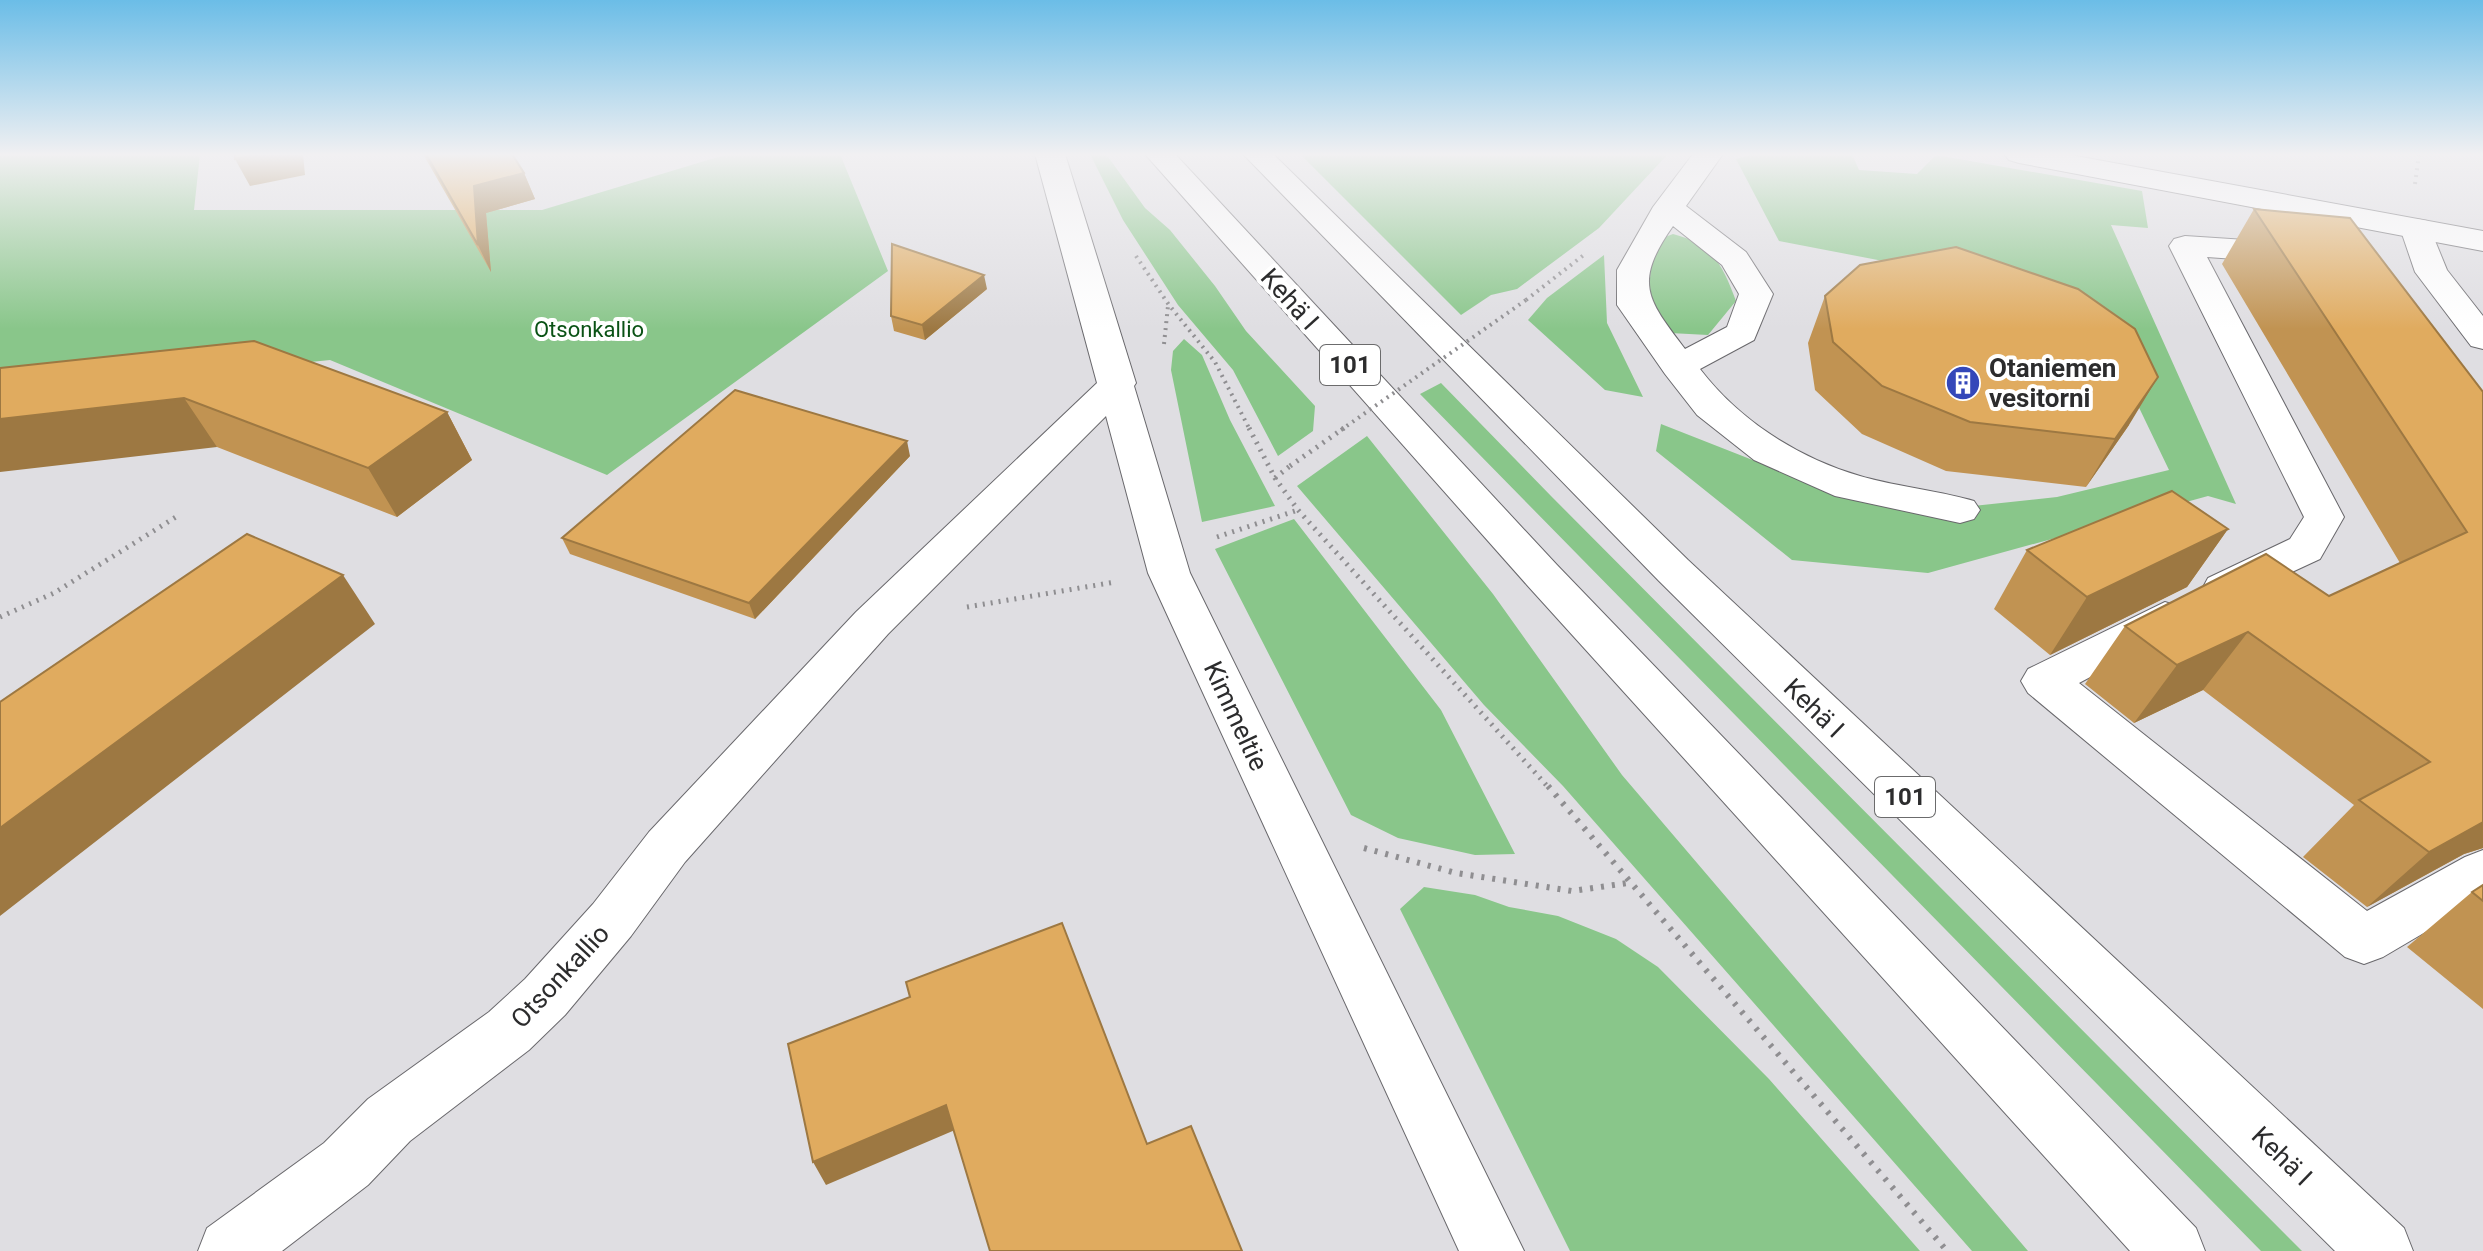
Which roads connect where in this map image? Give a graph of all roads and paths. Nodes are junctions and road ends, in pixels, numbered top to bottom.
1 (1067, 212) edge
2 (1212, 212) edge
3 (1314, 212) edge
4 (1665, 212) edge
5 (1675, 212) edge
6 (2316, 212) edge
7 (2334, 212) edge
8 (2416, 228) junction
9 (2483, 241) edge
10 (1526, 300) dead end
11 (1169, 305) dead end
12 (2483, 339) edge
13 (1678, 366) junction
14 (1118, 383) junction
15 (1275, 478) junction
16 (1298, 510) junction
17 (1960, 510) dead end
18 (176, 517) dead end
19 (1213, 538) dead end
20 (1169, 573) junction
21 (965, 607) dead end
22 (0, 617) edge
23 (1352, 845) dead end
24 (2483, 872) edge
25 (1628, 883) junction
26 (230, 1251) edge
27 (1492, 1251) edge
28 (1947, 1251) edge
29 (2173, 1251) edge
30 (2381, 1251) edge

1 - 14 main road, Kimmeltie
2 - 29 main road, Kehä I / 101
3 - 30 main road, Kehä I / 101
4 - 13 main road
5 - 13 main road
6 - 24 main road
7 - 8 main road
8 - 9 main road
8 - 12 main road
10 - 15 path, bridge
11 - 15 path
13 - 17 main road
14 - 20 main road, Kimmeltie
14 - 26 main road, Otsonkallio
15 - 16 path
16 - 19 path
16 - 25 path
18 - 22 path
20 - 21 path
20 - 27 main road, Kimmeltie
23 - 25 path
25 - 28 path

